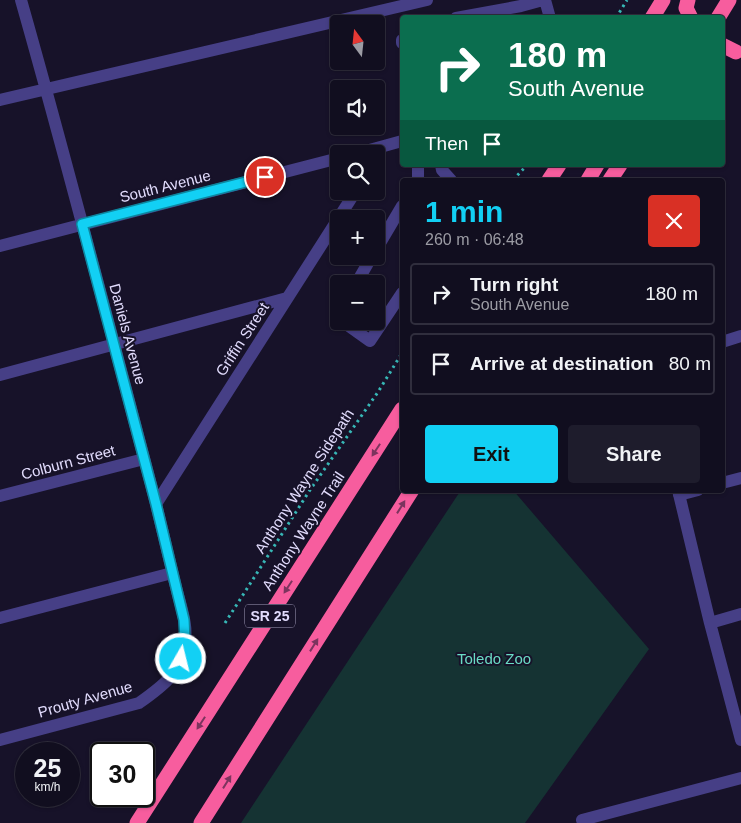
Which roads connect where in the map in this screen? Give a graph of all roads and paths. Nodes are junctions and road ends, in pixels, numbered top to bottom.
1 (21, 0) edge
2 (427, 0) edge
3 (544, 0) edge
4 (627, 0) edge
5 (664, 0) edge
6 (688, 0) edge
7 (729, 0) edge
8 (502, 14) edge
9 (549, 15) edge
10 (618, 15) edge
11 (654, 15) edge
12 (690, 15) edge
13 (720, 15) edge
14 (46, 90) junction
15 (0, 100) edge
16 (400, 143) edge
17 (385, 146) edge
18 (330, 160) edge
19 (441, 167) edge
20 (525, 167) edge
21 (596, 167) edge
22 (619, 167) edge
23 (449, 178) edge
24 (515, 178) edge
25 (589, 178) edge
26 (611, 178) edge
27 (350, 200) edge
28 (400, 209) edge
29 (82, 224) junction
30 (385, 235) edge
31 (0, 246) edge
32 (400, 295) edge
33 (287, 298) junction
34 (385, 318) edge
35 (355, 330) edge
36 (377, 330) edge
37 (741, 336) edge
38 (725, 341) edge
39 (114, 345) junction
40 (400, 356) edge
41 (0, 375) edge
42 (400, 412) edge
43 (144, 459) junction
44 (741, 478) edge
45 (725, 482) edge
46 (410, 493) edge
47 (678, 493) edge
48 (0, 496) edge
49 (156, 504) junction
50 (172, 573) junction
51 (741, 614) edge
52 (0, 618) edge
53 (226, 623) dead end
54 (710, 623) junction
55 (172, 676) joint
56 (0, 740) edge
57 (741, 740) edge
58 (741, 778) edge
59 (582, 820) dead end
60 (137, 823) edge
61 (201, 823) edge

1 - 14 street, Daniels Avenue
2 - 14 street
3 - 8 street
3 - 9 street
4 - 10 path
5 - 11 highway
6 - 12 highway
7 - 13 highway
14 - 15 street
14 - 29 street, Daniels Avenue
16 - 17 street
18 - 29 street, South Avenue
19 - 23 street
20 - 24 path
21 - 25 highway
22 - 26 highway
27 - 33 street, Griffin Street
28 - 30 street
29 - 31 street, South Avenue
29 - 39 street, Daniels Avenue
32 - 34 street
33 - 39 street
33 - 49 street, Griffin Street
35 - 36 street
37 - 38 street
39 - 41 street
39 - 43 street, Daniels Avenue
40 - 53 path, Anthony Wayne Sidepath
42 -> 60 highway, Anthony Wayne Trail / SR 25
43 - 48 street, Colburn Street
43 - 49 street, Daniels Avenue
44 - 45 street
61 -> 46 highway
47 - 54 street
49 - 50 street, Daniels Avenue
50 - 52 street
50 - 55 street, Daniels Avenue
51 - 54 street
54 - 57 street
55 - 56 street, Prouty Avenue
58 - 59 street

